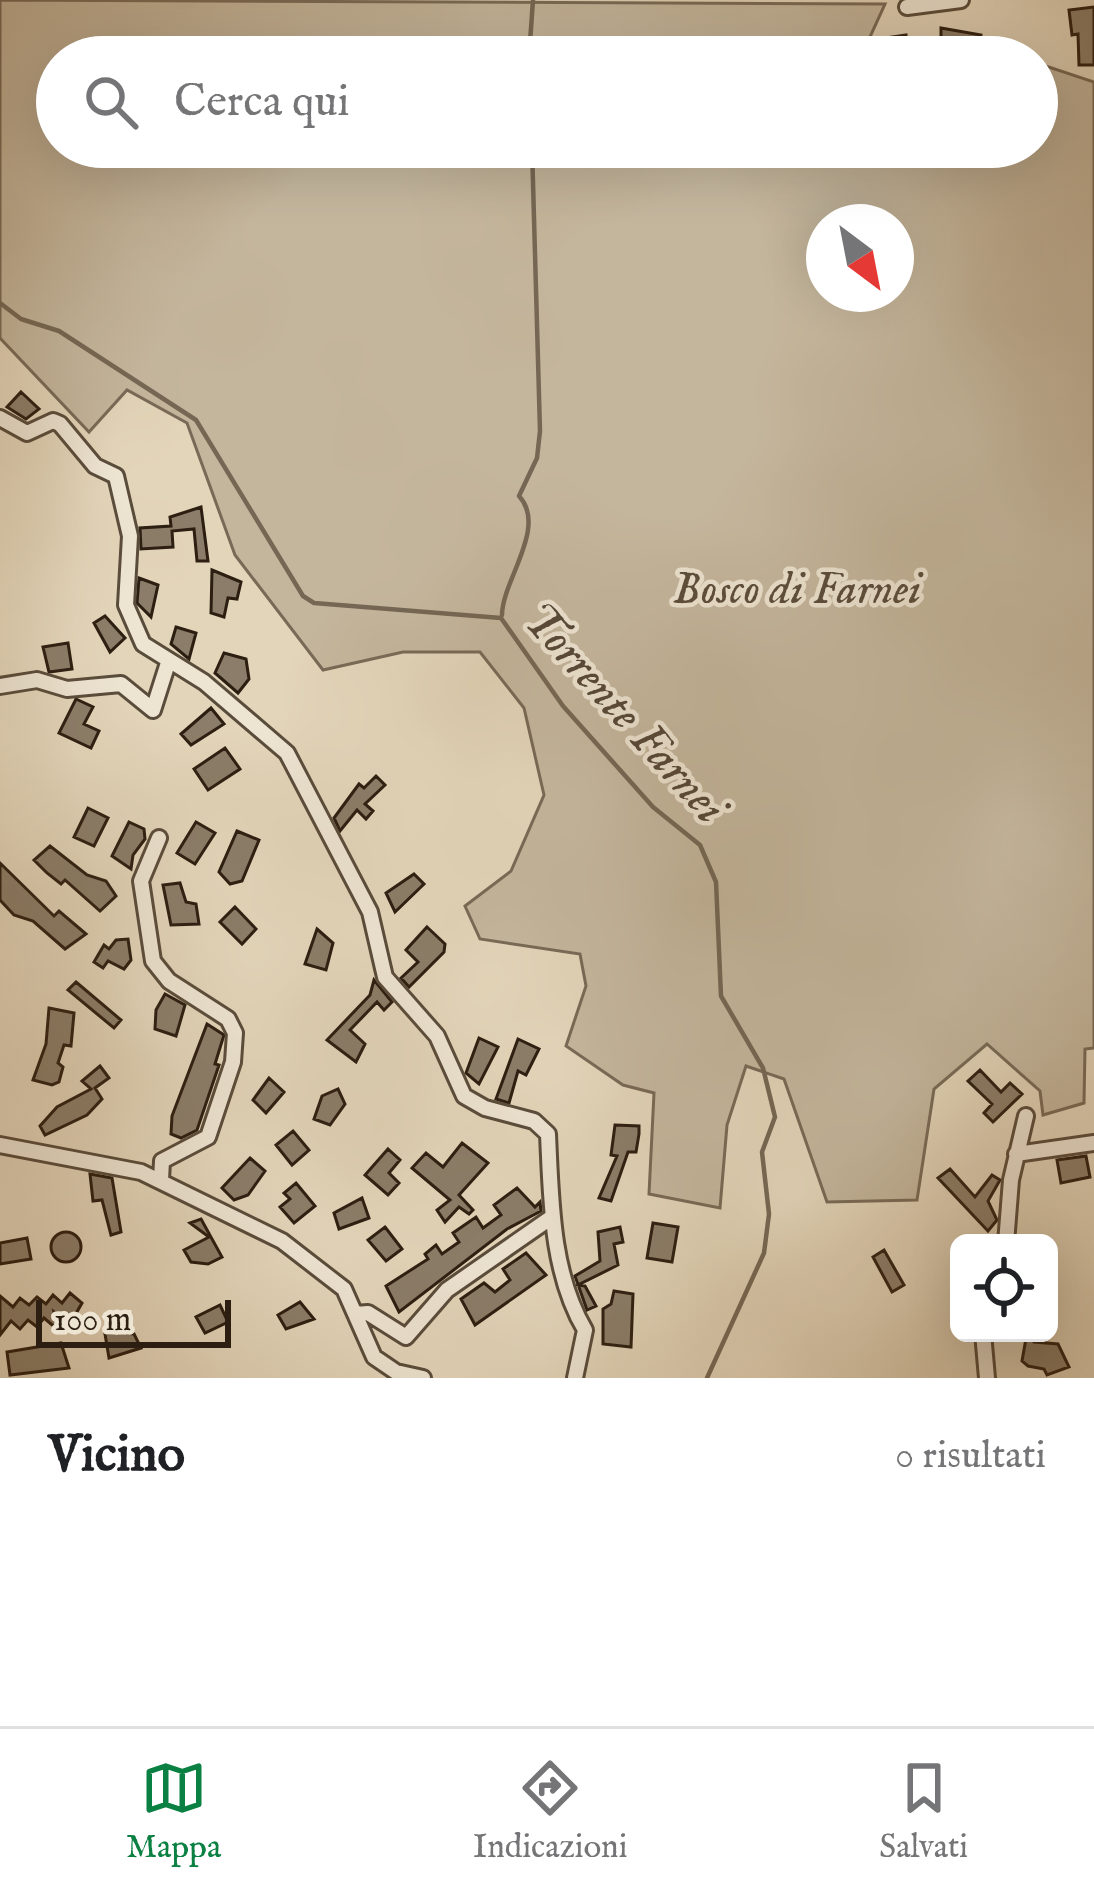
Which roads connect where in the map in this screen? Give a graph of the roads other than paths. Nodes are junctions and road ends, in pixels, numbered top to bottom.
1 (961, 0) edge
2 (907, 7) dead end
3 (0, 418) edge
4 (168, 663) junction
5 (0, 686) edge
6 (159, 838) dead end
7 (1026, 1116) dead end
8 (1094, 1143) edge
9 (0, 1145) edge
10 (1016, 1154) junction
11 (161, 1180) junction
12 (552, 1217) junction
13 (1007, 1234) edge
14 (355, 1314) junction
15 (984, 1342) edge
16 (423, 1378) edge
17 (575, 1378) edge
18 (987, 1378) edge

1 - 2 street
3 - 4 street
4 - 5 street
4 - 12 street
6 - 11 street
7 - 10 street
8 - 10 street
9 - 11 street
10 - 13 street
11 - 14 street
12 - 14 street
12 - 17 street
14 - 16 street
15 - 18 street

